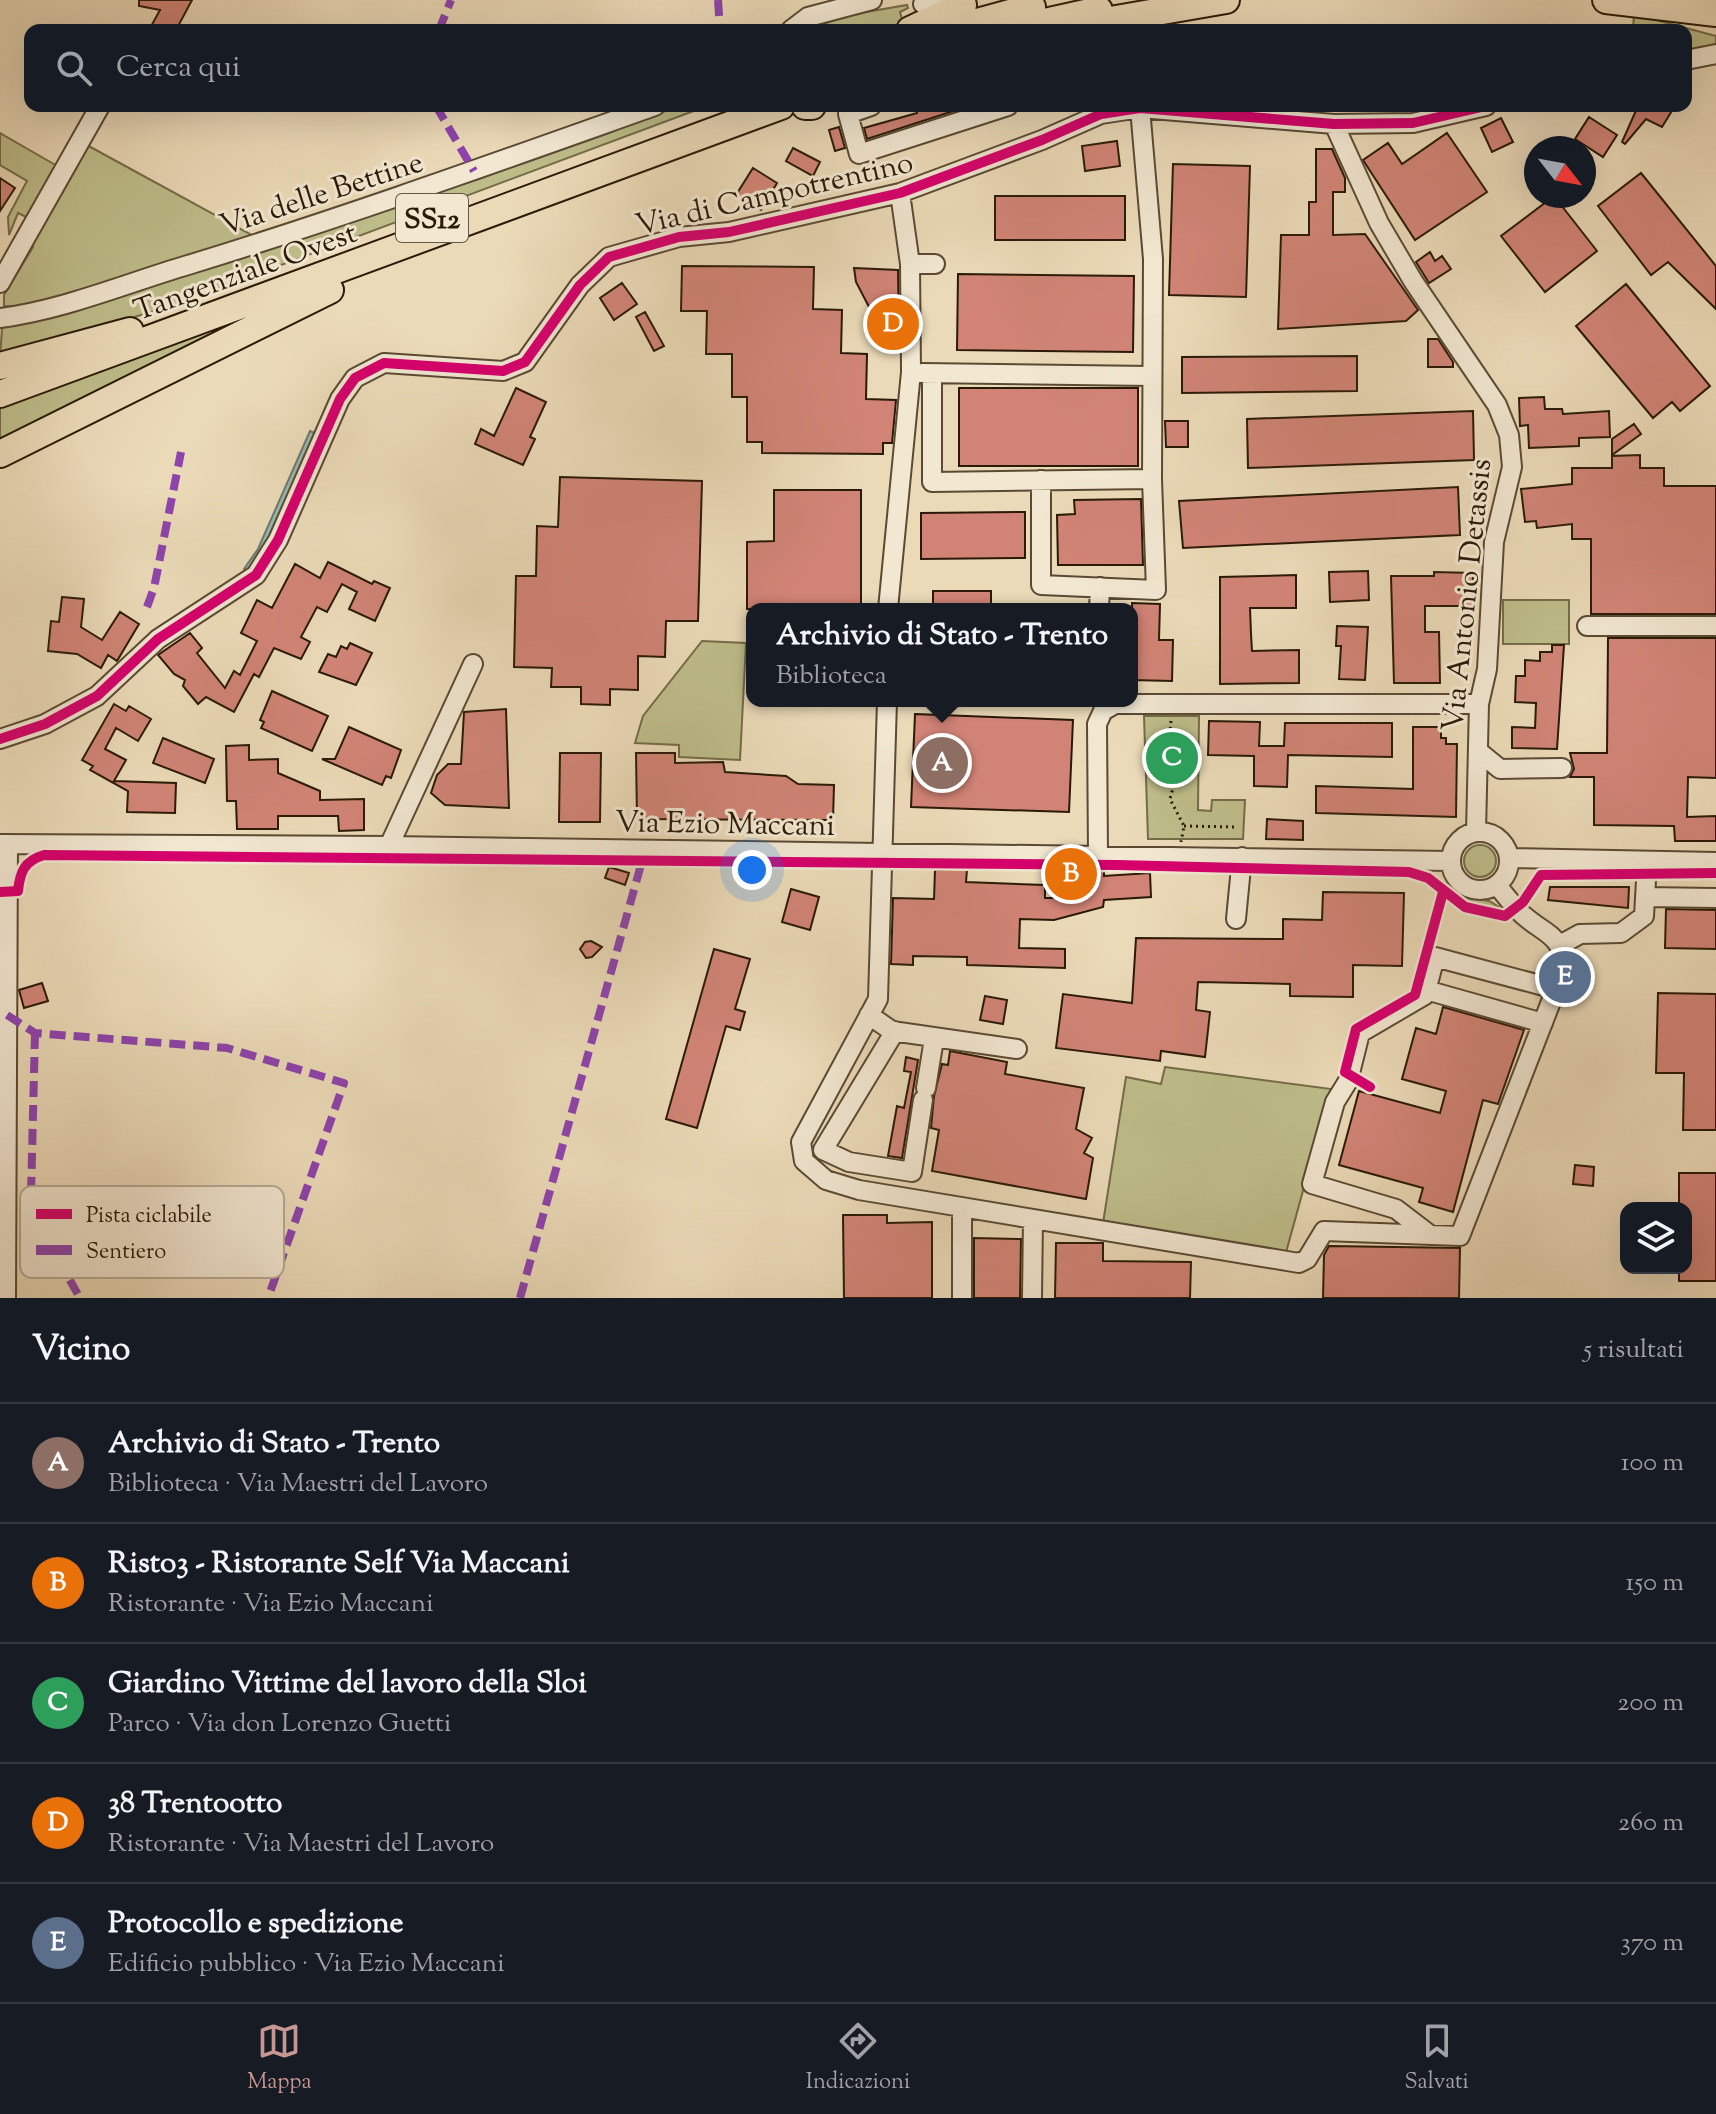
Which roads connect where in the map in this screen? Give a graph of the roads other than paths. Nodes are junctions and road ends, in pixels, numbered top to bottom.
1 (872, 0) edge
2 (1059, 0) edge
3 (1153, 0) edge
4 (1226, 0) edge
5 (1606, 0) edge
6 (966, 2) edge
7 (1643, 4) junction
8 (1716, 13) edge
9 (799, 24) edge
10 (922, 24) edge
11 (970, 24) edge
12 (1037, 24) edge
13 (1091, 24) edge
14 (1716, 27) edge
15 (1716, 54) edge
16 (1692, 59) edge
17 (97, 112) edge
18 (638, 112) edge
19 (715, 112) edge
20 (765, 112) edge
21 (854, 112) edge
22 (989, 112) edge
23 (1114, 112) edge
24 (1140, 112) edge
25 (1188, 112) edge
26 (1460, 112) edge
27 (1334, 124) junction
28 (900, 193) junction
29 (505, 209) junction
30 (910, 264) junction
31 (935, 264) dead end
32 (0, 283) edge
33 (0, 318) edge
34 (134, 330) junction
35 (0, 366) edge
36 (911, 372) junction
37 (932, 375) junction
38 (1151, 376) junction
39 (0, 379) edge
40 (0, 394) edge
41 (0, 454) edge
42 (1152, 479) junction
43 (1041, 480) junction
44 (1100, 587) junction
45 (889, 603) edge
46 (1099, 603) edge
47 (1587, 626) dead end
48 (1716, 626) edge
49 (473, 664) dead end
50 (1138, 703) edge
51 (1479, 704) junction
52 (887, 707) edge
53 (1098, 707) edge
54 (1110, 707) edge
55 (1097, 724) junction
56 (0, 739) edge
57 (1478, 751) junction
58 (1562, 768) dead end
59 (1476, 832) junction
60 (4, 844) edge
61 (389, 846) junction
62 (1098, 855) junction
63 (1242, 857) junction
64 (883, 858) junction
65 (1509, 858) junction
66 (1450, 861) junction
67 (1647, 862) junction
68 (1716, 862) edge
69 (1497, 885) junction
70 (1645, 897) junction
71 (1716, 898) edge
72 (1236, 919) dead end
73 (1560, 945) junction
74 (1555, 989) junction
75 (1426, 990) junction
76 (869, 1015) junction
77 (4, 1019) edge
78 (1543, 1023) junction
79 (895, 1031) junction
80 (934, 1039) junction
81 (1017, 1049) dead end
82 (962, 1207) junction
83 (1033, 1219) junction
84 (1430, 1235) junction
85 (6, 1298) edge
86 (962, 1298) edge
87 (1032, 1298) edge

1 - 9 street
2 - 11 highway
3 - 12 highway
4 - 13 highway
5 - 7 highway
6 - 10 highway
7 - 8 highway
7 - 14 highway
15 - 16 street
17 - 32 street
18 - 33 street, Via delle Bettine
19 - 34 highway, Tangenziale Ovest / SS12
20 - 29 highway, Tangenziale Ovest / SS12
21 - 22 street
23 - 28 street, Via di Campotrentino
24 - 38 street
25 - 27 street, Via di Campotrentino
26 - 27 street, Via di Campotrentino
27 - 51 street, Via Antonio Detassis
28 - 30 street
28 - 56 street, Via di Campotrentino
29 - 40 highway, Tangenziale Ovest / SS12
29 - 41 highway
30 - 31 street
30 - 36 street
34 - 35 highway
34 - 39 highway, Tangenziale Ovest / SS12
36 - 37 street
36 - 45 street
37 - 38 street
37 - 43 street
38 - 42 street
42 - 43 street
42 - 44 street
43 - 44 street
44 - 46 street
47 - 48 street
49 - 61 street
50 - 51 street
51 - 57 street, Via Antonio Detassis
52 - 64 street
53 - 55 street
54 - 55 street
55 - 62 street
57 - 58 street
57 - 59 street, Via Antonio Detassis
59 - 65 street
59 - 66 street
60 - 61 street, Via Ezio Maccani
60 - 77 street
61 - 64 street, Via Ezio Maccani
62 - 63 street, Via Ezio Maccani
62 - 64 street, Via Ezio Maccani
63 - 66 street, Via Ezio Maccani
63 - 72 street
64 - 76 street
65 - 67 street
65 - 69 street
66 - 69 street
67 - 68 street
67 - 70 street
69 - 73 street
70 - 71 street
70 - 73 street
73 - 74 street
74 - 75 street
74 - 78 street
75 - 78 street
75 - 84 street
76 - 79 street
76 - 82 street
77 - 85 street
78 - 84 street
79 - 80 street
79 - 80 street
80 - 81 street
82 - 83 street
82 - 86 street
83 - 84 street
83 - 87 street

